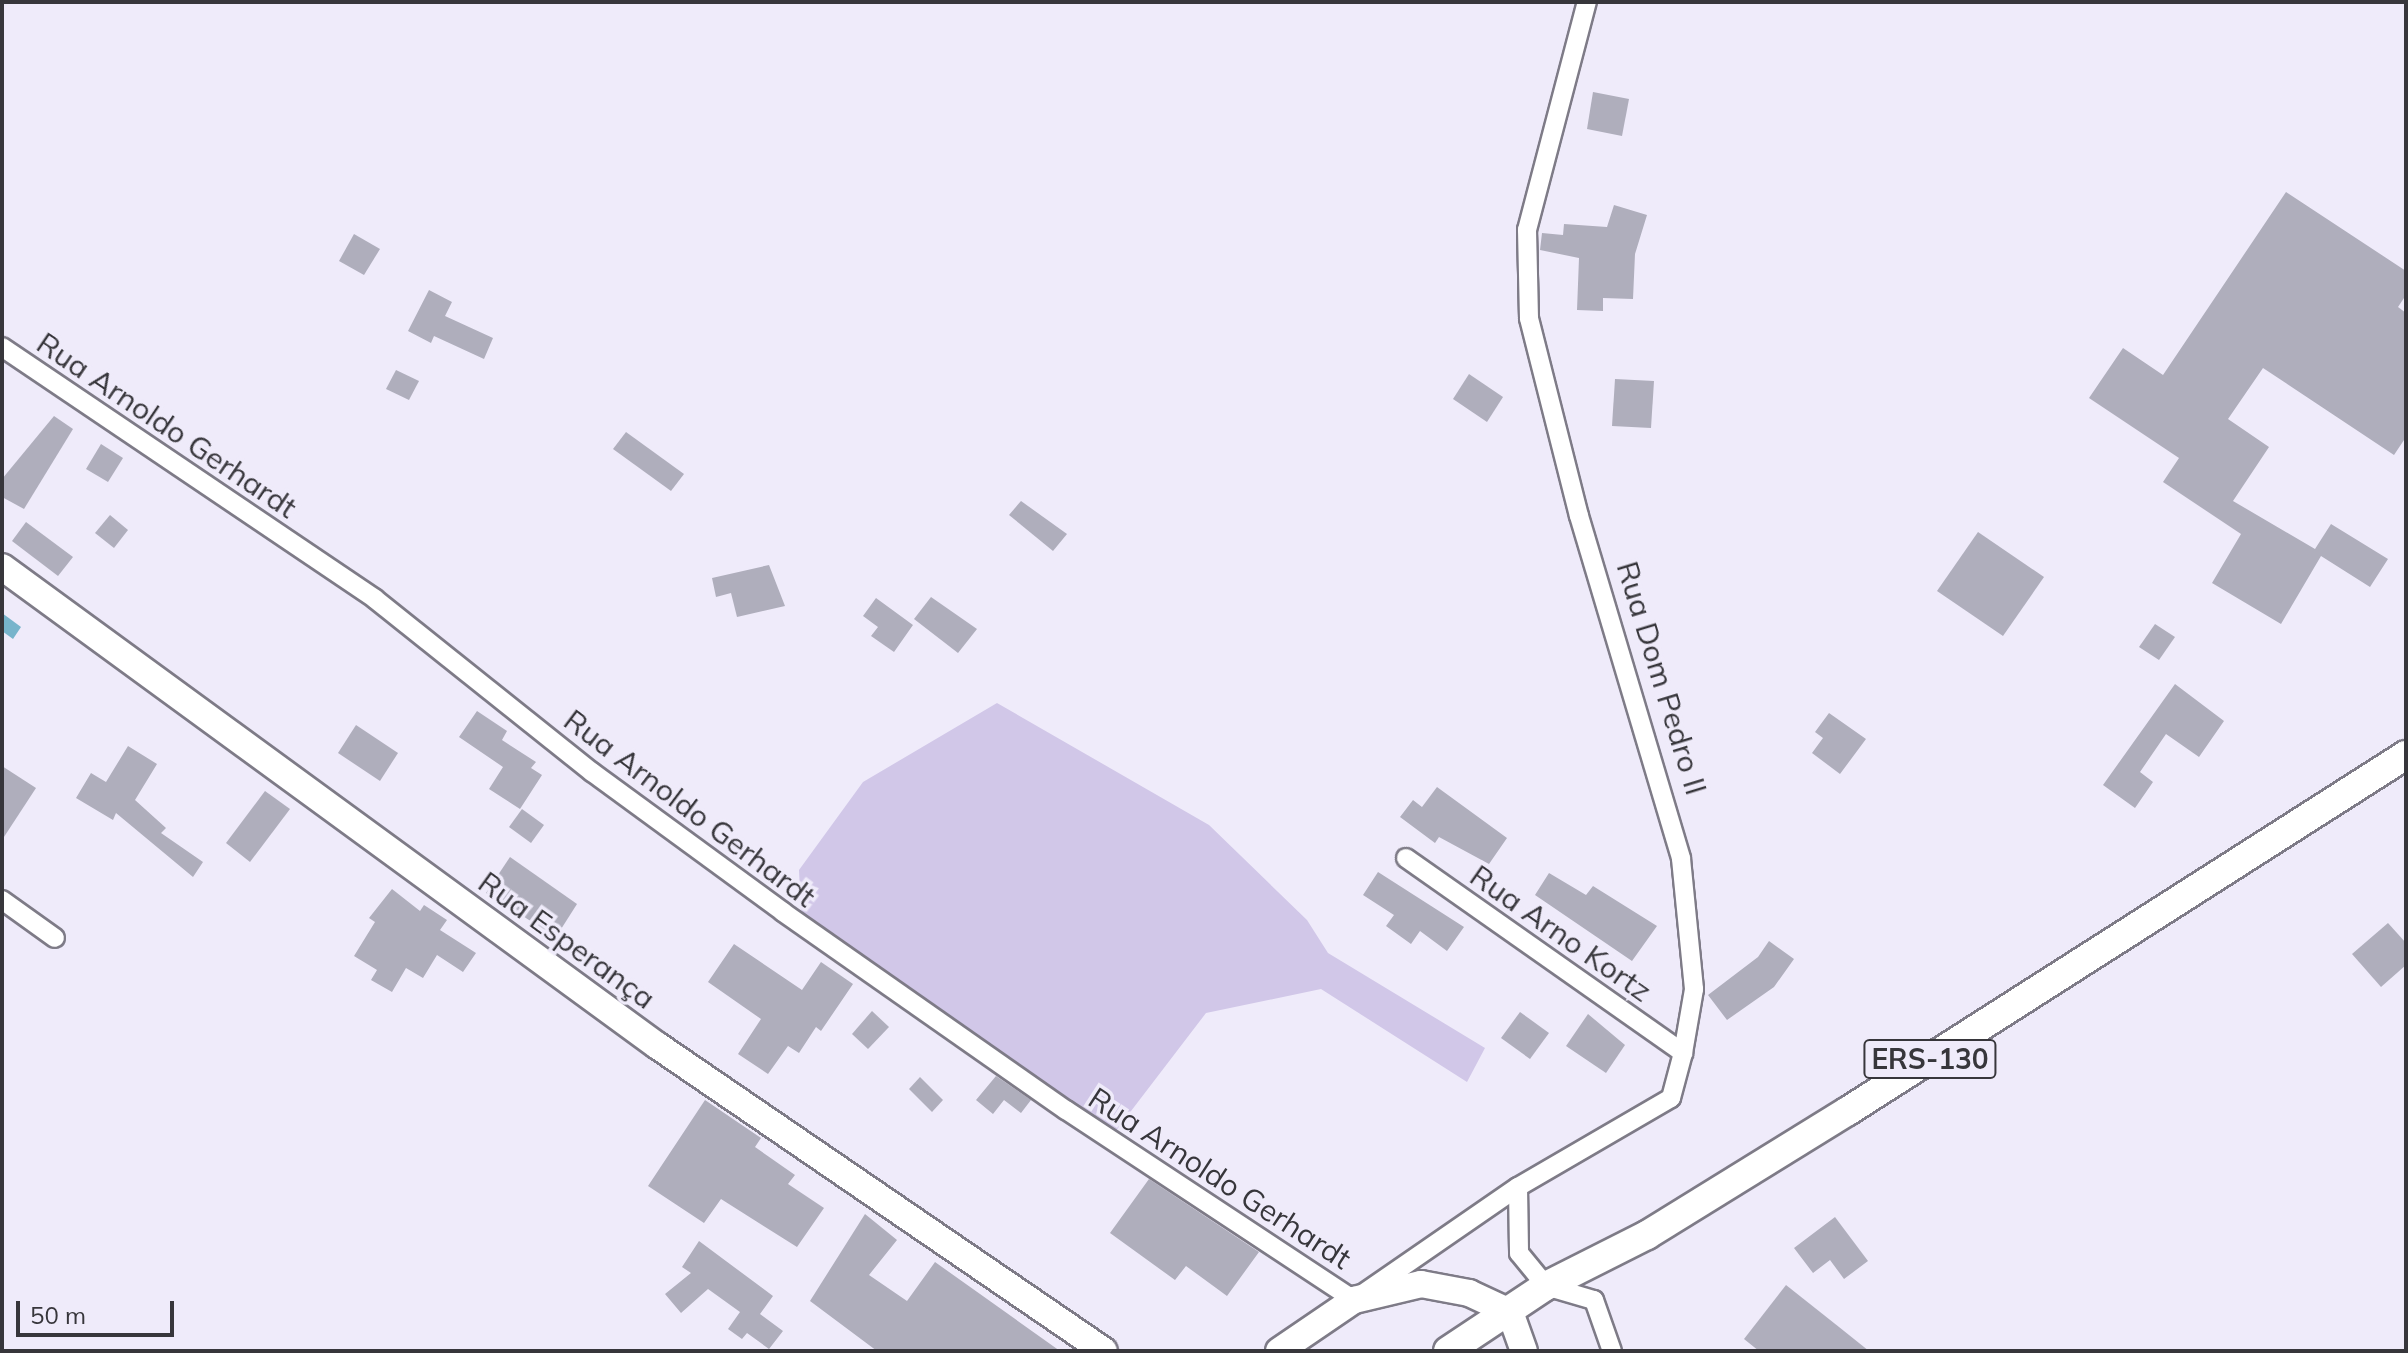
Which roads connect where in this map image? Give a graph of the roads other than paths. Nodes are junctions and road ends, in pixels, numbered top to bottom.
1 (1587, 2) edge
2 (2, 347) edge
3 (2, 567) edge
4 (2406, 755) edge
5 (1406, 858) dead end
6 (2, 900) edge
7 (55, 938) dead end
8 (1683, 1053) junction
9 (1518, 1187) junction
10 (1546, 1286) junction
11 (1354, 1300) junction
12 (1510, 1312) junction
13 (1104, 1351) edge
14 (1279, 1351) edge
15 (1448, 1351) edge
16 (1524, 1351) edge
17 (1612, 1351) edge

1 - 8 street, Rua Dom Pedro II
2 - 11 street, Rua Arnoldo Gerhardt
3 - 13 street, Rua Esperança
4 - 10 main road, ERS-130
5 - 8 street, Rua Arno Kortz
6 - 7 street
8 - 9 street, Rua Dom Pedro II
9 - 10 street
9 - 11 street, Rua Dom Pedro II
10 - 12 main road, ERS-130
10 - 17 street
11 - 12 street
11 - 14 street
12 - 15 main road, ERS-130
12 - 16 street

